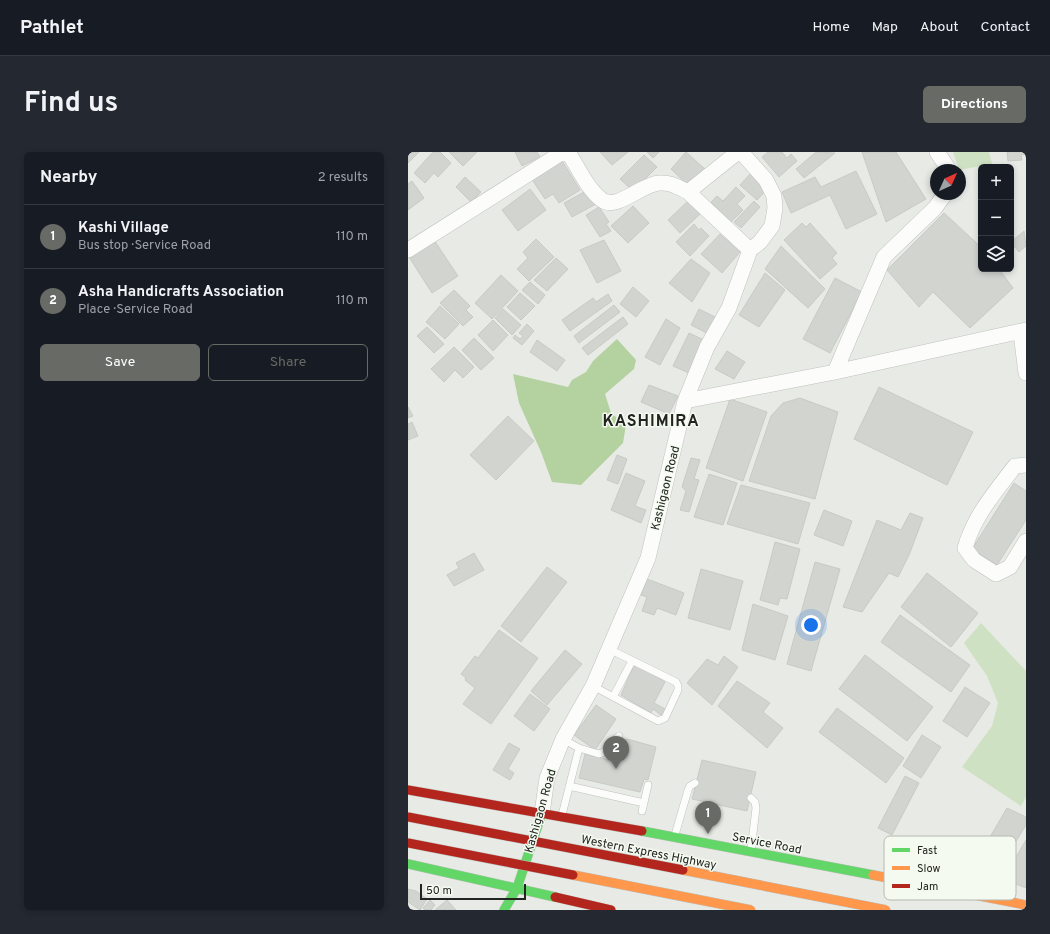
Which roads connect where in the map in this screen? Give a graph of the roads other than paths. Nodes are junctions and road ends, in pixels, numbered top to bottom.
1 (563, 152) edge
2 (568, 152) edge
3 (738, 152) edge
4 (741, 152) edge
5 (937, 152) edge
6 (945, 164) edge
7 (688, 192) junction
8 (941, 200) edge
9 (408, 250) edge
10 (750, 250) junction
11 (1023, 332) edge
12 (835, 372) junction
13 (1026, 373) edge
14 (685, 401) junction
15 (1026, 464) edge
16 (1026, 541) edge
17 (609, 649) junction
18 (632, 661) junction
19 (593, 686) junction
20 (613, 697) junction
21 (619, 736) dead end
22 (563, 739) junction
23 (579, 748) junction
24 (695, 783) dead end
25 (648, 785) dead end
26 (569, 786) junction
27 (408, 790) edge
28 (750, 798) dead end
29 (542, 813) junction
30 (408, 817) edge
31 (562, 817) junction
32 (674, 838) junction
33 (408, 843) edge
34 (751, 852) junction
35 (408, 864) edge
36 (884, 878) edge
37 (518, 888) junction
38 (1000, 900) edge
39 (1026, 905) edge
40 (504, 910) edge
41 (611, 910) edge
42 (751, 910) edge
43 (886, 910) edge

1 - 9 street
2 - 7 street
3 - 7 street
4 - 10 street
5 - 6 street
7 - 10 street
8 - 12 street
10 - 14 street, Kashigaon Road
11 - 12 street
11 - 13 street
12 - 14 street
14 - 17 street, Kashigaon Road
15 - 16 street
17 - 18 lane
17 - 19 street, Kashigaon Road
18 - 20 lane
18 - 20 lane
19 - 20 lane
19 - 22 street, Kashigaon Road
21 - 23 lane
22 - 23 lane
22 - 29 street, Kashigaon Road
23 - 26 lane
24 - 32 lane
25 - 26 lane
26 - 31 lane
27 - 29 main road, Service Road
28 - 34 lane
29 - 31 main road, Service Road
29 - 37 main road, Kashigaon Road
30 - 43 main road, Western Express Highway, bridge
31 - 32 main road, Service Road
32 - 34 main road, Service Road
33 - 42 main road, bridge
34 - 36 main road, Service Road
35 - 37 main road
37 - 40 main road, Kashigaon Road
37 - 41 main road
38 - 39 main road, Service Road

